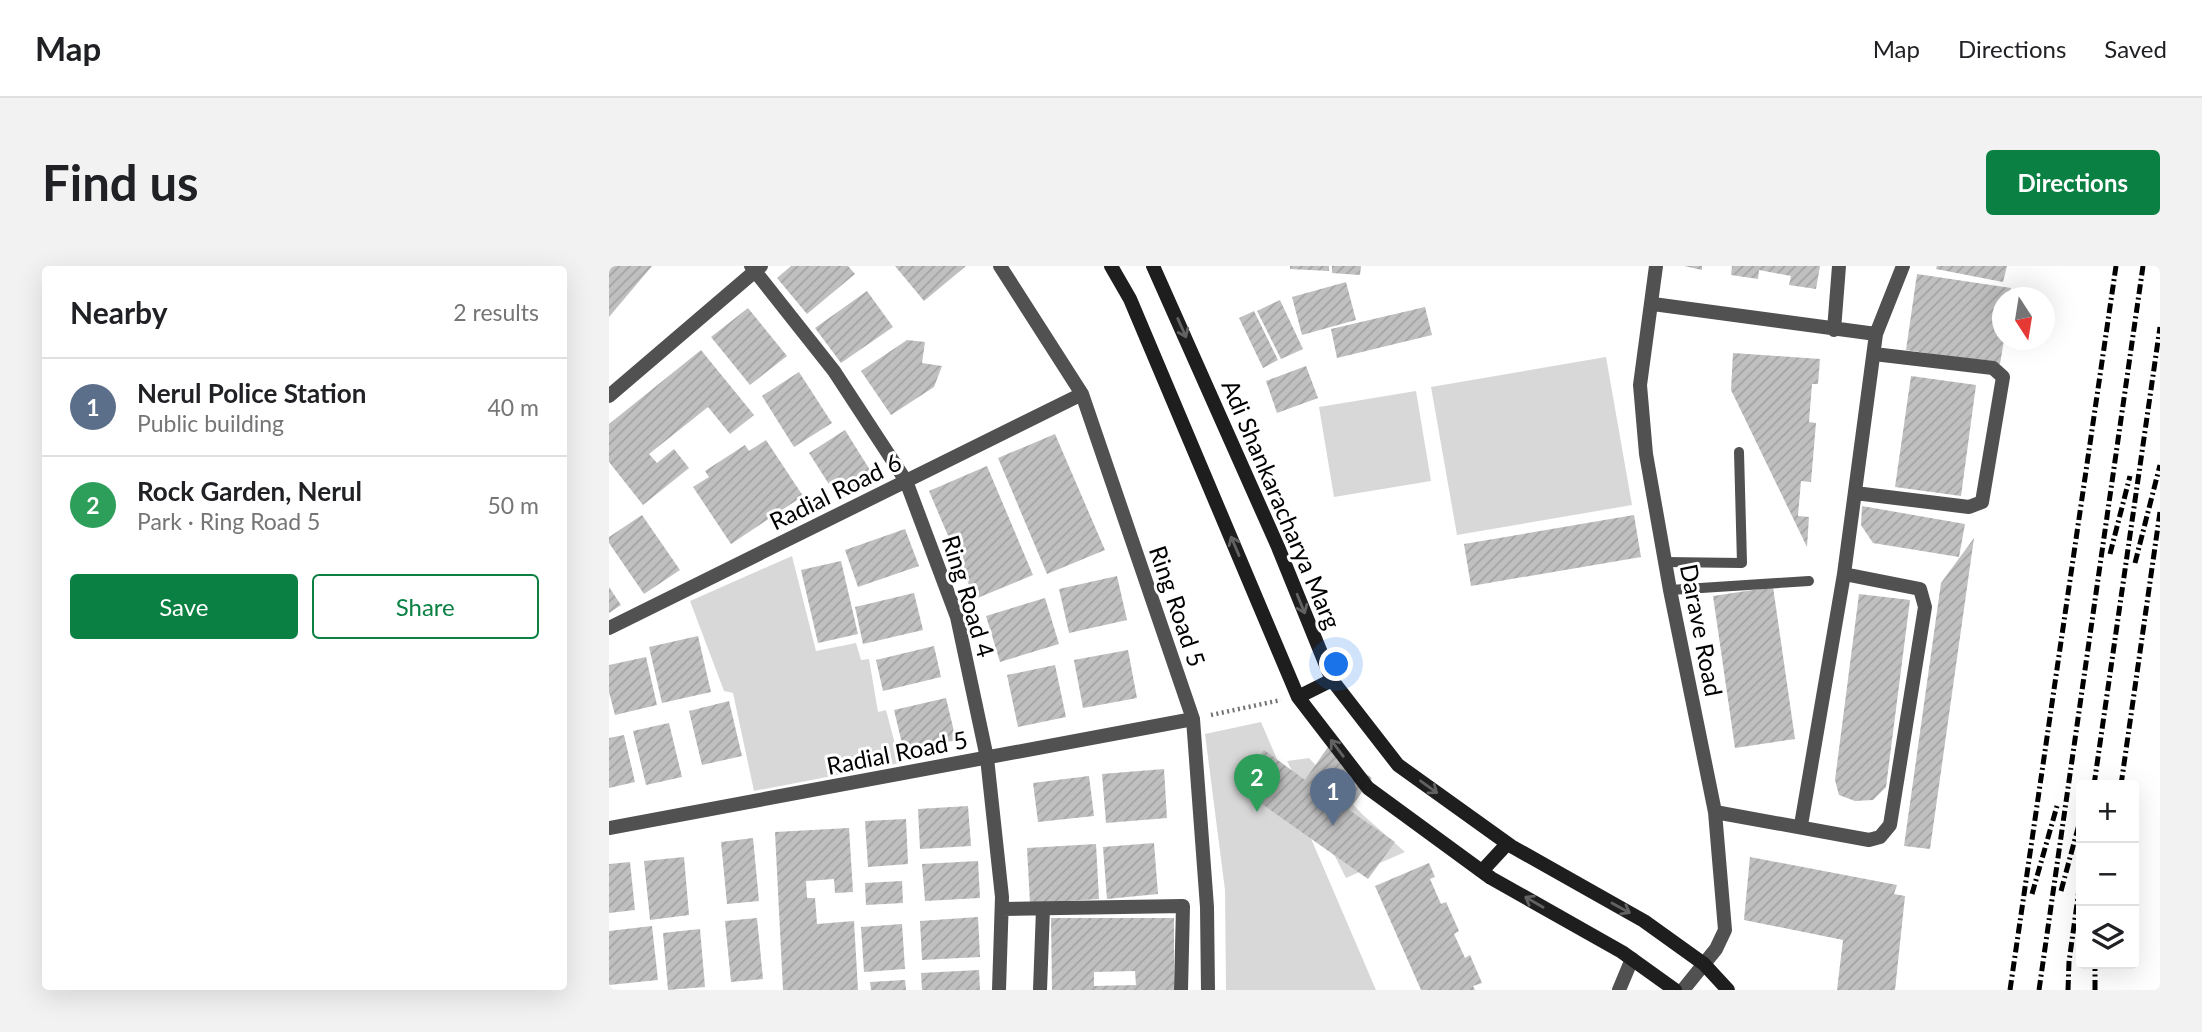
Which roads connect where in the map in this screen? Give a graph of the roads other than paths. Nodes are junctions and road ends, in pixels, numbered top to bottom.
1 (1000, 266) edge
2 (1111, 266) edge
3 (1153, 266) edge
4 (1656, 266) edge
5 (1839, 266) edge
6 (1903, 266) edge
7 (756, 268) edge
8 (1653, 304) junction
9 (1834, 330) junction
10 (1876, 334) junction
11 (1874, 354) junction
12 (1082, 394) junction
13 (609, 396) edge
14 (1739, 452) dead end
15 (906, 481) junction
16 (1855, 493) junction
17 (1665, 562) junction
18 (1844, 573) junction
19 (1809, 581) dead end
20 (1669, 590) junction
21 (609, 628) edge
22 (1332, 680) junction
23 (1298, 696) junction
24 (1193, 719) junction
25 (987, 758) junction
26 (1716, 812) junction
27 (1801, 825) junction
28 (609, 828) edge
29 (1507, 844) junction
30 (1482, 871) junction
31 (1183, 906) junction
32 (1207, 907) junction
33 (1002, 909) junction
34 (1043, 909) junction
35 (1632, 959) junction
36 (1704, 964) junction
37 (999, 990) edge
38 (1041, 990) edge
39 (1181, 990) edge
40 (1208, 990) edge
41 (1619, 990) edge
42 (1675, 990) edge
43 (1683, 990) edge
44 (1728, 990) edge

1 - 12 street, Ring Road 5
23 -> 2 main road
3 -> 22 main road, Adi Shankaracharya Marg
4 - 8 street, Darave Road
5 - 9 street
6 - 10 street
7 - 13 street
7 - 15 street, Ring Road 4
8 - 9 street
8 - 17 street, Darave Road
9 - 10 street
10 - 11 street
11 - 16 street
11 - 16 street
12 - 15 street, Radial Road 6
12 - 24 street, Ring Road 5
14 - 17 lane
15 - 21 street, Radial Road 6
15 - 25 street, Ring Road 4
16 - 18 street
17 - 20 street, Darave Road
18 - 27 street
18 - 27 street
19 - 20 lane
20 - 26 street, Darave Road
22 - 23 main road
22 -> 29 main road, Adi Shankaracharya Marg
30 -> 23 main road
24 - 25 street, Radial Road 5
24 - 32 street, Ring Road 5
25 - 28 street, Radial Road 5
25 - 33 street, Ring Road 4
26 - 27 street
26 - 36 street, Darave Road
29 - 30 main road
29 -> 36 main road, Adi Shankaracharya Marg
35 -> 30 main road
31 - 32 street
31 - 34 street
31 - 39 street
32 - 40 street, Ring Road 5
33 - 34 street
33 - 37 street, Ring Road 4
34 - 38 street
35 - 41 street
35 - 42 main road
36 - 43 street, Darave Road
36 - 44 main road, Adi Shankaracharya Marg

